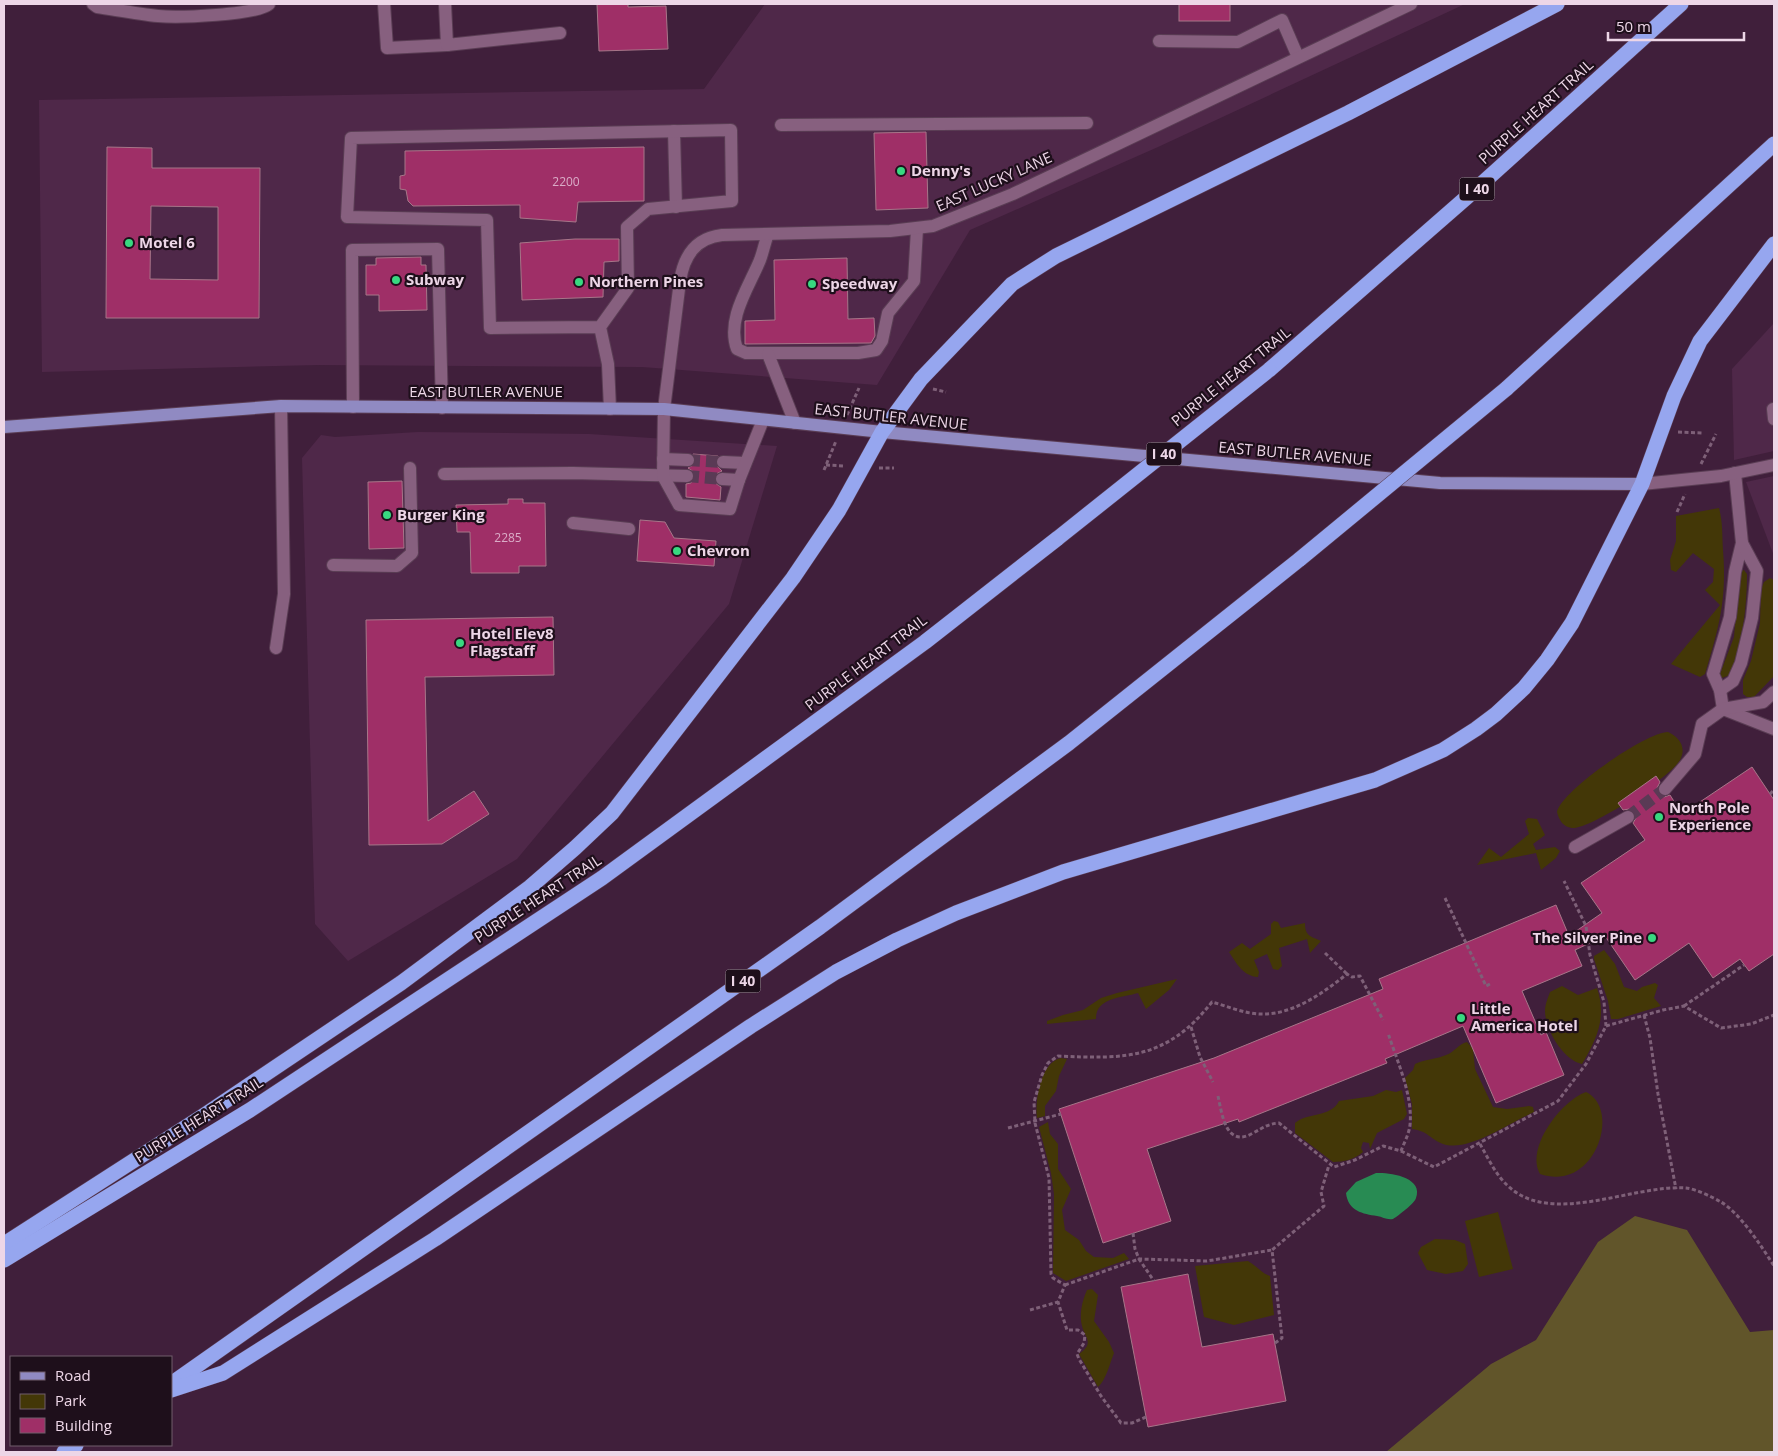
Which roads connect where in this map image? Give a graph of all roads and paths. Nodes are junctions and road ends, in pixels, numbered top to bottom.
1 (94, 4) edge
2 (269, 4) edge
3 (384, 4) edge
4 (445, 4) edge
5 (1410, 4) edge
6 (1557, 4) edge
7 (1681, 4) edge
8 (560, 33) dead end
9 (1159, 41) dead end
10 (447, 45) junction
11 (1298, 58) junction
12 (1087, 123) dead end
13 (781, 125) dead end
14 (674, 131) junction
15 (1774, 144) edge
16 (676, 207) junction
17 (917, 229) junction
18 (768, 234) junction
19 (1774, 244) edge
20 (600, 327) junction
21 (768, 354) junction
22 (281, 406) junction
23 (354, 407) junction
24 (442, 408) junction
25 (610, 409) junction
26 (664, 410) junction
27 (763, 420) junction
28 (795, 423) junction
29 (4, 427) edge
30 (882, 432) junction
31 (663, 459) junction
32 (688, 460) tunnel mouth
33 (723, 462) tunnel mouth
34 (745, 463) junction
35 (1774, 465) edge
36 (410, 468) dead end
37 (1734, 473) junction
38 (444, 474) dead end
39 (663, 476) junction
40 (687, 476) tunnel mouth
41 (722, 479) tunnel mouth
42 (740, 480) junction
43 (1642, 484) junction
44 (574, 523) dead end
45 (629, 529) dead end
46 (1742, 543) junction
47 (333, 565) dead end
48 (276, 648) dead end
49 (1720, 690) junction
50 (1774, 692) edge
51 (1723, 709) junction
52 (1774, 729) edge
53 (1665, 789) tunnel mouth
54 (1774, 790) edge
55 (1770, 794) dead end
56 (1628, 817) tunnel mouth
57 (1575, 847) dead end
58 (1564, 881) dead end
59 (1445, 898) dead end
60 (1325, 953) dead end
61 (1744, 965) dead end
62 (1347, 974) junction
63 (1492, 983) dead end
64 (1684, 1006) junction
65 (1644, 1015) junction
66 (1774, 1015) edge
67 (1383, 1020) dead end
68 (1606, 1026) junction
69 (1191, 1027) junction
70 (1388, 1033) dead end
71 (1213, 1082) dead end
72 (1218, 1096) dead end
73 (1060, 1114) dead end
74 (1035, 1122) junction
75 (1008, 1128) dead end
76 (1480, 1144) junction
77 (1401, 1151) junction
78 (1329, 1165) junction
79 (1676, 1189) junction
80 (1134, 1233) dead end
81 (4, 1244) edge
82 (1272, 1250) junction
83 (1139, 1259) junction
84 (4, 1260) edge
85 (1774, 1266) edge
86 (1154, 1281) dead end
87 (1065, 1285) junction
88 (1058, 1302) junction
89 (1030, 1310) dead end
90 (1275, 1343) dead end
91 (172, 1383) edge
92 (172, 1390) edge
93 (1146, 1417) dead end

1 - 2 street
3 - 10 street
4 - 10 street
5 - 11 street, EAST LUCKY LANE
6 - 30 highway
7 - 84 highway, PURPLE HEART TRAIL / I 40, bridge
8 - 10 street
9 - 11 street
11 - 17 street, EAST LUCKY LANE
12 - 13 street
14 - 16 street
14 - 16 street
14 - 20 street
15 - 91 highway, I 40, bridge
16 - 20 street
17 - 18 street, EAST LUCKY LANE
17 - 21 street
18 - 21 street
18 - 26 street, EAST LUCKY LANE
19 - 43 highway
20 - 25 street
21 - 28 street
22 - 23 main road, EAST BUTLER AVENUE
22 - 29 main road, EAST BUTLER AVENUE
22 - 48 street
23 - 24 main road, EAST BUTLER AVENUE
23 - 24 street
24 - 25 main road, EAST BUTLER AVENUE
25 - 26 main road, EAST BUTLER AVENUE
26 - 27 main road, EAST BUTLER AVENUE
26 - 31 street, EAST LUCKY LANE
27 - 28 main road, EAST BUTLER AVENUE
27 - 34 street
28 - 30 main road, EAST BUTLER AVENUE
30 - 43 main road, EAST BUTLER AVENUE
30 - 81 highway
31 - 32 street
31 - 39 street, EAST LUCKY LANE
33 - 34 street
34 - 42 street
35 - 37 street, EAST BUTLER AVENUE
36 - 47 street
37 - 43 street, EAST BUTLER AVENUE
37 - 46 street
38 - 39 street
39 - 40 street
39 - 42 street
41 - 42 street
43 - 92 highway
44 - 45 street
46 - 49 street
46 - 49 street
49 - 51 street
50 - 51 street
51 - 52 street
51 - 53 street
54 - 55 path
56 - 57 street
58 - 68 path
59 - 63 path
60 - 62 path
61 - 64 path
62 - 67 path
62 - 69 path
64 - 65 path
64 - 66 path
65 - 68 path
65 - 79 path
68 - 76 path
69 - 71 path
69 - 74 path
70 - 77 path
72 - 78 path
73 - 74 path
74 - 75 path
74 - 87 path
76 - 77 path
76 - 79 path
77 - 78 path
78 - 82 path
79 - 85 path
80 - 83 path
82 - 83 path
82 - 90 path
83 - 86 path
83 - 87 path
87 - 88 path
88 - 89 path
88 - 93 path

